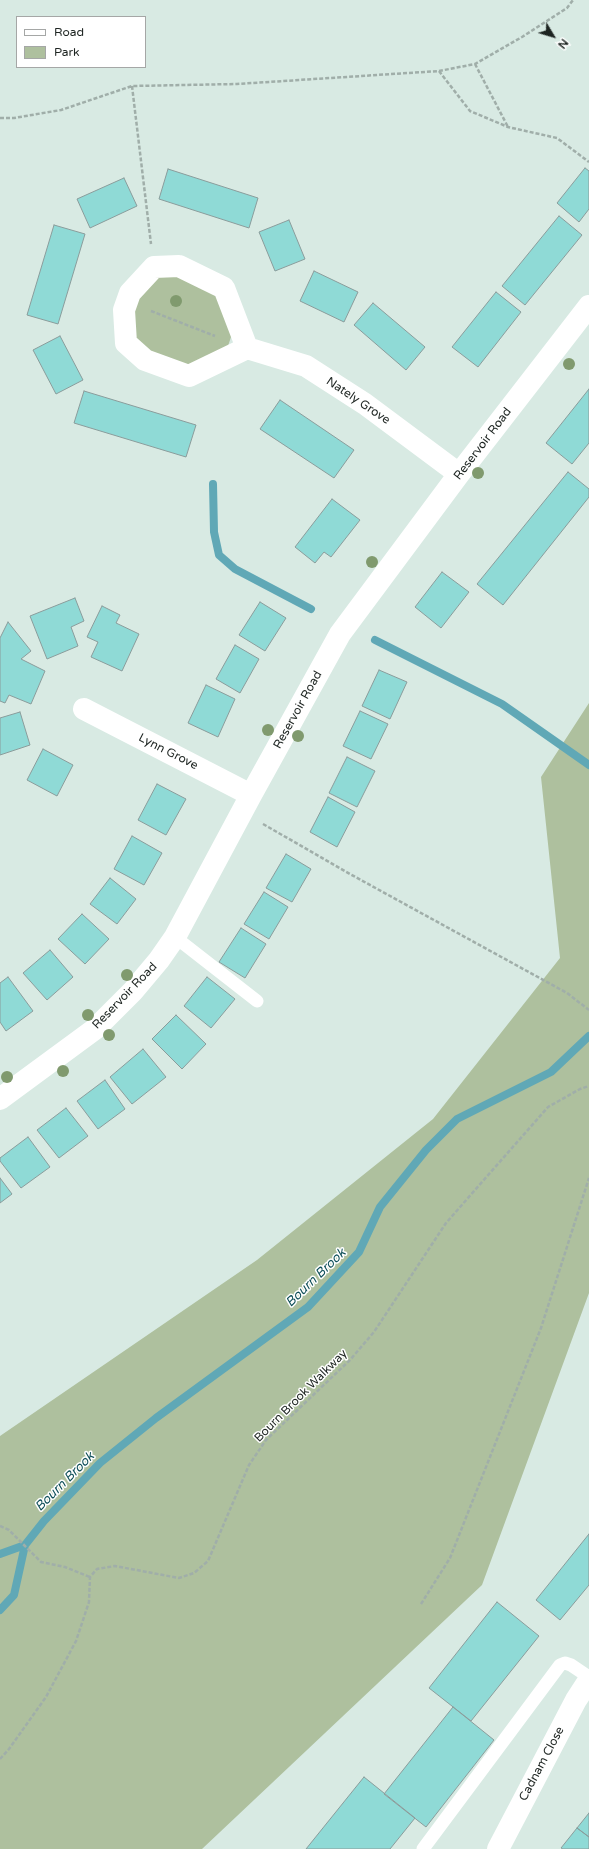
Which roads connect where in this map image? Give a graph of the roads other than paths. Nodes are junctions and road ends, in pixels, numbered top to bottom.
1 (589, 306) edge
2 (247, 348) junction
3 (459, 474) junction
4 (84, 709) dead end
5 (246, 803) junction
6 (175, 937) junction
7 (257, 1001) dead end
8 (0, 1099) edge
9 (589, 1679) edge
10 (422, 1849) edge
11 (498, 1849) edge

1 - 3 street, Reservoir Road
2 - 2 street
2 - 3 street, Nately Grove
3 - 5 street, Reservoir Road
4 - 5 street, Lynn Grove
5 - 6 street, Reservoir Road
6 - 7 lane
6 - 8 street, Reservoir Road
9 - 10 lane
9 - 11 street, Cadnam Close

